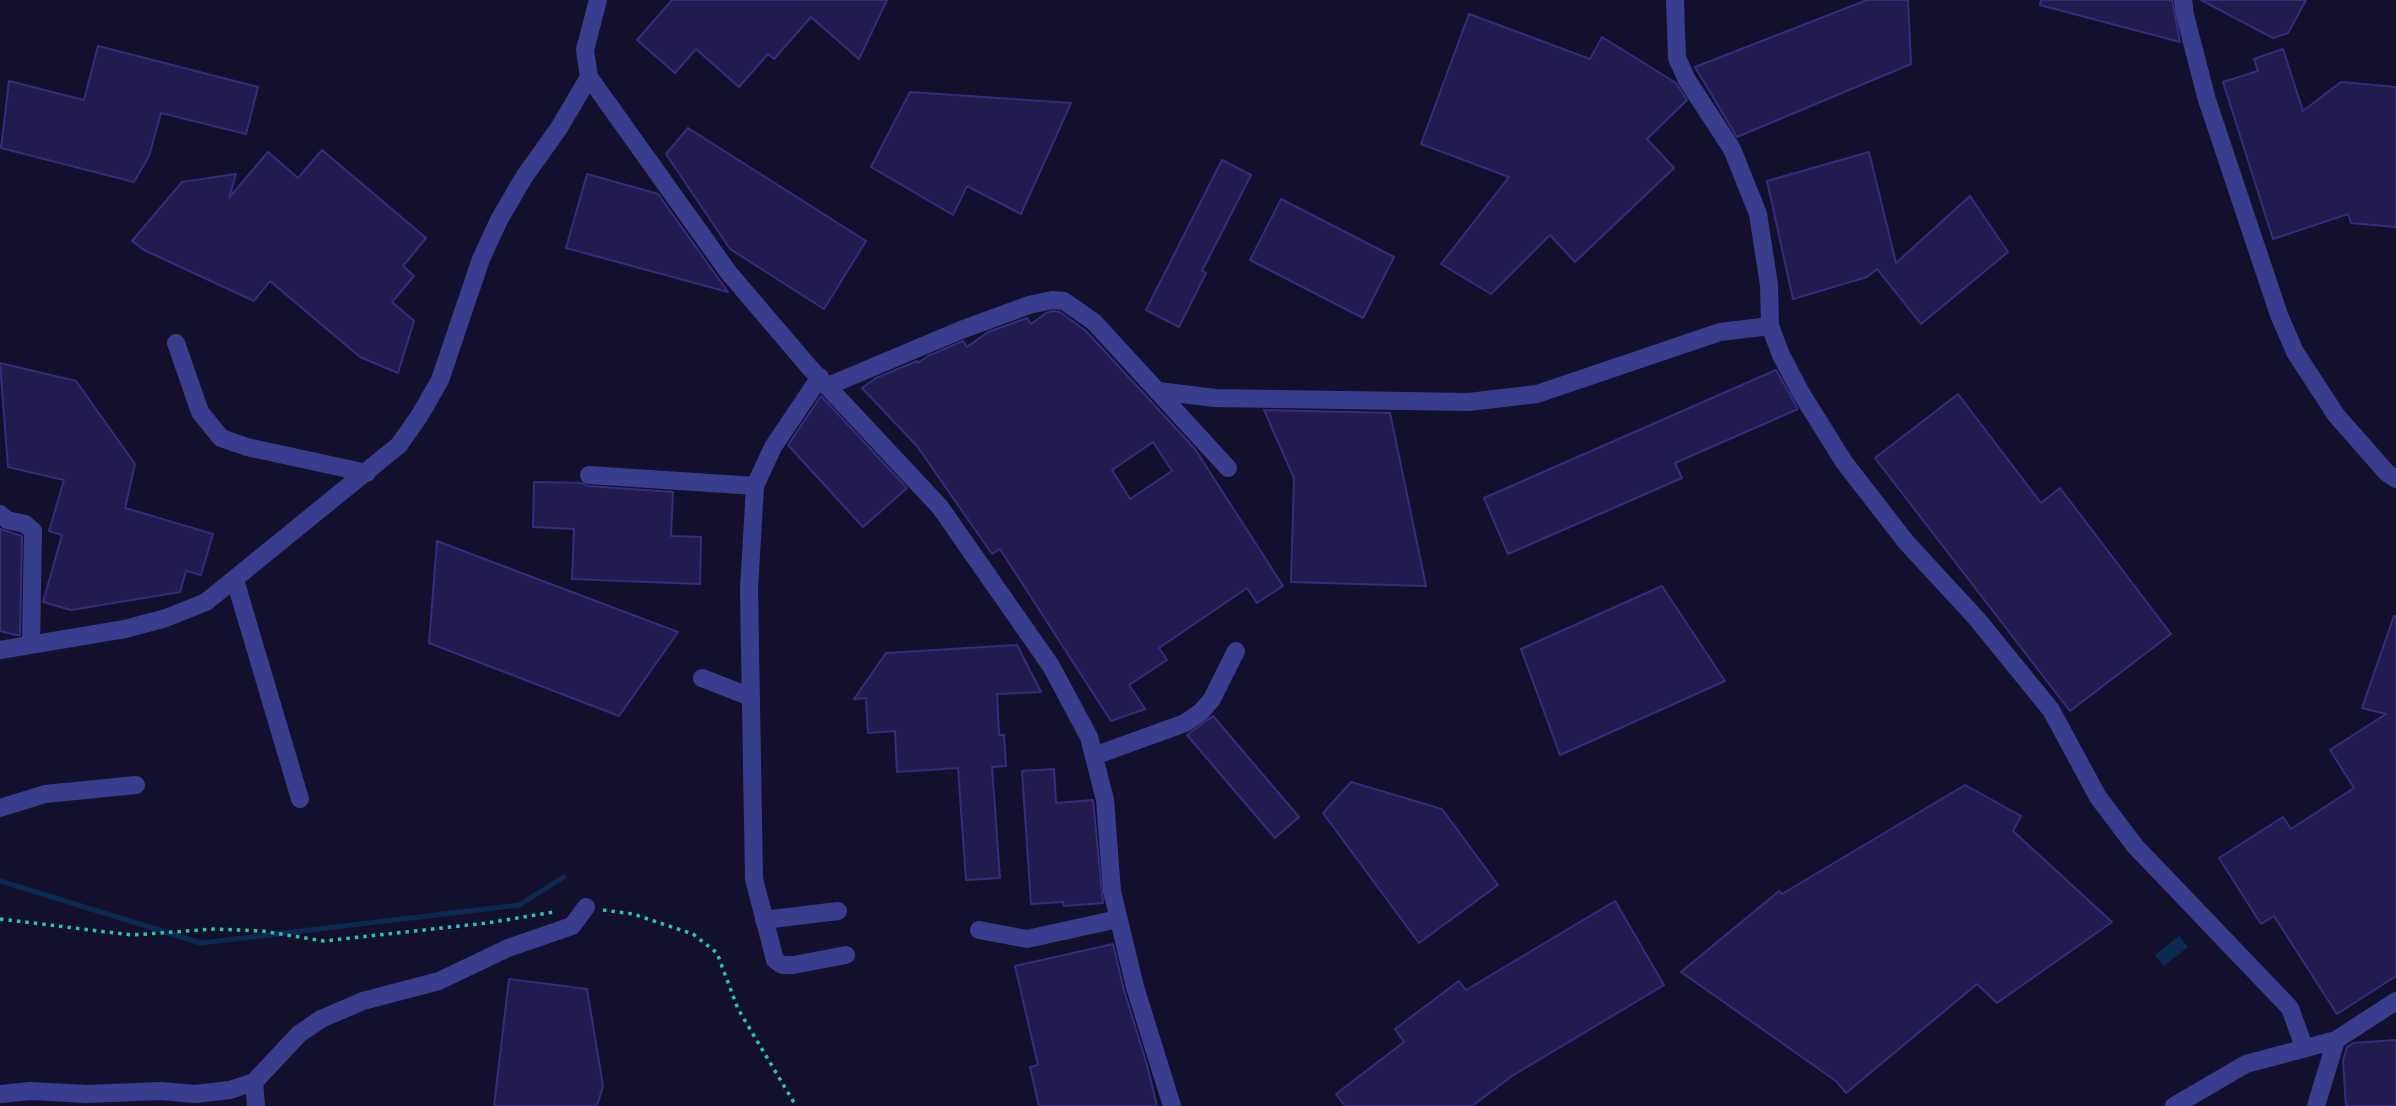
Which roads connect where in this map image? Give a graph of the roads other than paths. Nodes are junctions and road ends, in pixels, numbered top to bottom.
1 (598, 0) edge
2 (1675, 0) edge
3 (2183, 0) edge
4 (589, 77) junction
5 (1770, 326) junction
6 (176, 342) dead end
7 (824, 382) junction
8 (1158, 391) junction
9 (1228, 468) dead end
10 (367, 473) junction
11 (589, 475) dead end
12 (2396, 479) edge
13 (755, 486) junction
14 (0, 514) edge
15 (235, 580) junction
16 (31, 643) junction
17 (0, 650) edge
18 (1236, 652) dead end
19 (702, 678) dead end
20 (751, 697) junction
21 (1094, 756) junction
22 (136, 785) dead end
23 (300, 799) dead end
24 (0, 808) edge
25 (586, 907) road end
26 (838, 911) dead end
27 (1118, 919) junction
28 (764, 920) junction
29 (979, 930) dead end
30 (846, 955) dead end
31 (2396, 1001) edge
32 (2336, 1040) junction
33 (2304, 1047) junction
34 (254, 1082) junction
35 (0, 1094) edge
36 (87, 1100) edge
37 (256, 1106) edge
38 (1172, 1106) edge
39 (2174, 1106) edge
40 (2316, 1106) edge

1 - 4 street
2 - 5 street
3 - 12 street
4 - 7 street
4 - 10 street
5 - 8 street
5 - 33 street
6 - 10 street
7 - 8 street
7 - 13 street
7 - 21 street
8 - 9 street
10 - 15 street
11 - 13 street
13 - 20 street
14 - 16 street
15 - 16 street
15 - 23 street
16 - 17 street
18 - 21 street
19 - 20 street
20 - 28 street
21 - 27 street
22 - 24 street
25 - 34 street
26 - 28 street
27 - 29 street
27 - 38 street
28 - 30 street
31 - 32 street
32 - 33 street
32 - 40 street
33 - 39 street
34 - 36 street
34 - 37 street
35 - 36 street

